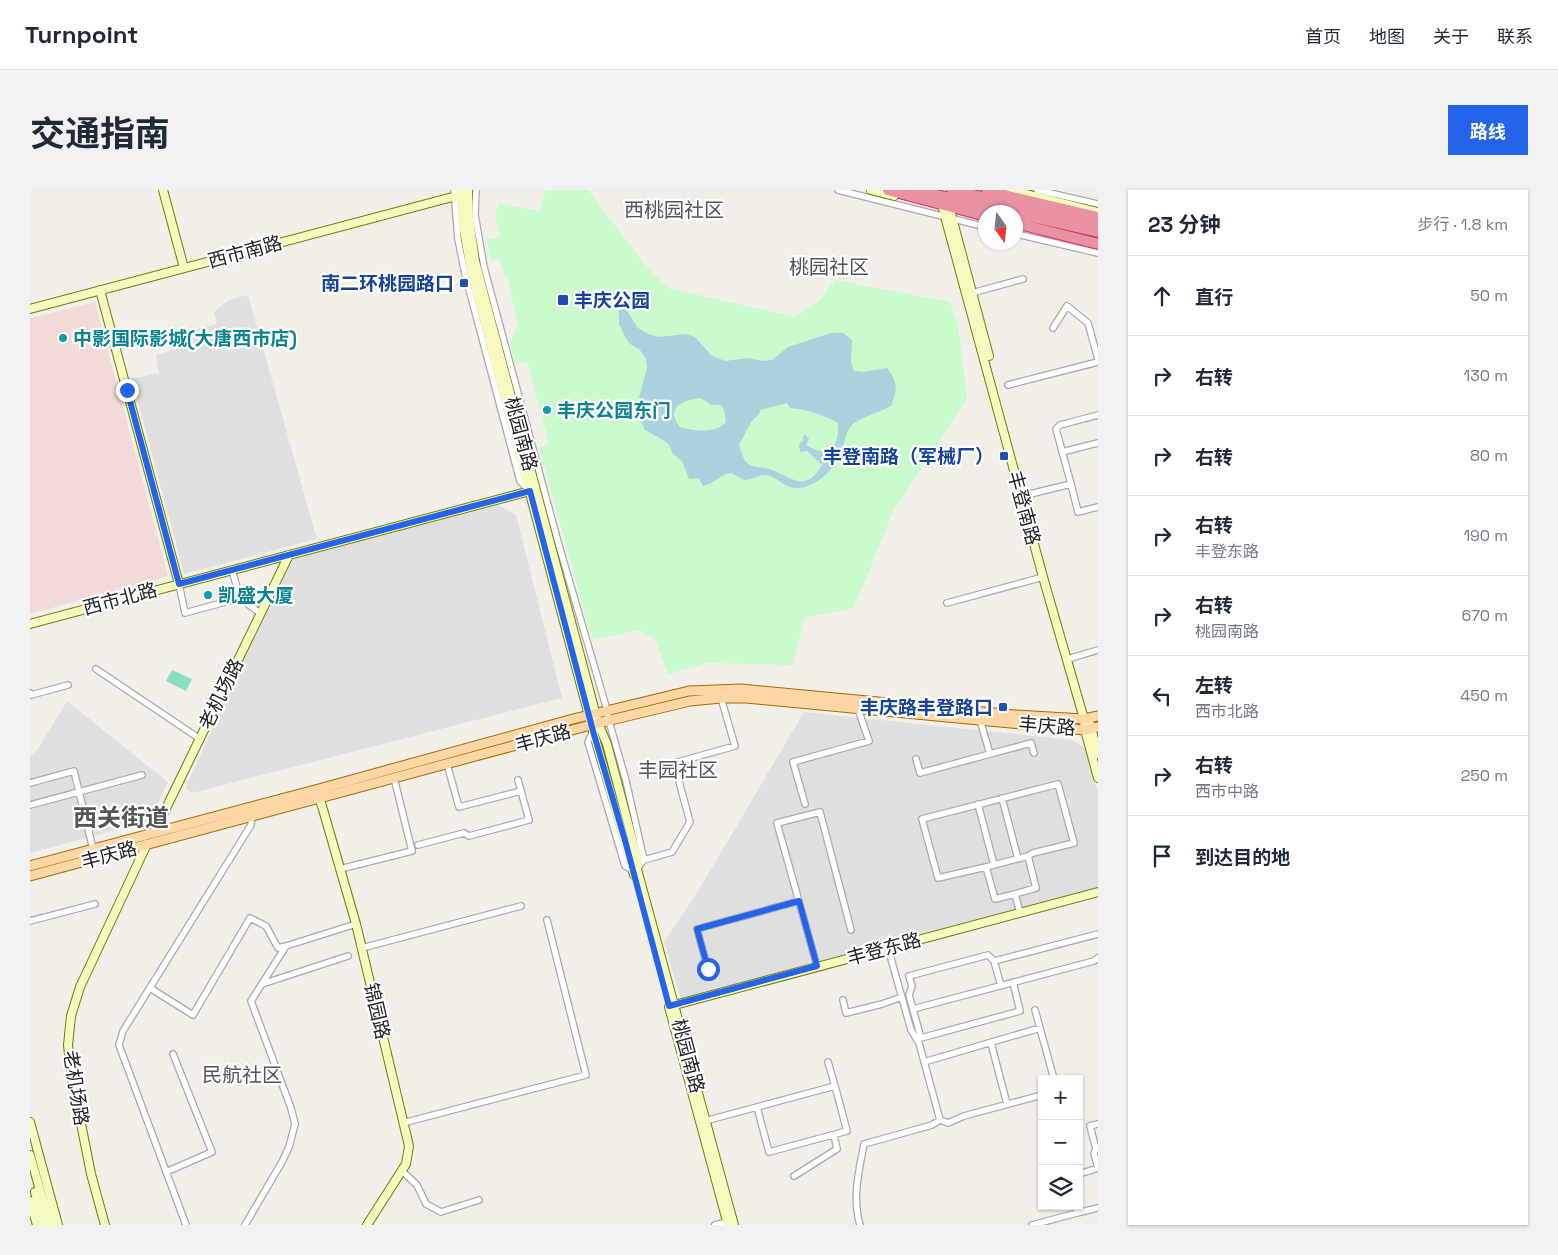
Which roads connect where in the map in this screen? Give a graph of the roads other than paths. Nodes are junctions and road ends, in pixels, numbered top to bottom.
1 (163, 190) edge
2 (468, 190) edge
3 (476, 190) edge
4 (838, 190) edge
5 (871, 190) edge
6 (888, 190) edge
7 (914, 190) edge
8 (952, 190) edge
9 (984, 190) edge
10 (1010, 190) edge
11 (1037, 190) edge
12 (457, 193) edge
13 (1098, 204) edge
14 (980, 205) edge
15 (948, 214) junction
16 (1098, 214) edge
17 (978, 215) edge
18 (1023, 215) edge
19 (978, 216) edge
20 (1098, 223) edge
21 (978, 224) edge
22 (1077, 224) junction
23 (1023, 226) edge
24 (1098, 232) edge
25 (1023, 236) edge
26 (1098, 244) edge
27 (1098, 253) edge
28 (184, 268) junction
29 (1023, 280) dead end
30 (100, 290) junction
31 (972, 293) junction
32 (30, 310) edge
33 (1053, 328) dead end
34 (1098, 361) edge
35 (1008, 385) dead end
36 (1098, 415) edge
37 (1098, 443) edge
38 (1062, 452) junction
39 (1070, 484) junction
40 (530, 491) junction
41 (1026, 495) junction
42 (1098, 507) edge
43 (289, 555) junction
44 (232, 570) junction
45 (1043, 577) junction
46 (179, 584) junction
47 (240, 598) junction
48 (948, 603) dead end
49 (261, 614) junction
50 (30, 624) edge
51 (1098, 650) edge
52 (1071, 658) junction
53 (96, 669) dead end
54 (68, 685) dead end
55 (30, 693) edge
56 (721, 698) junction
57 (858, 709) junction
58 (608, 710) junction
59 (1090, 718) edge
60 (980, 720) junction
61 (609, 721) junction
62 (594, 722) junction
63 (1092, 728) edge
64 (200, 739) junction
65 (1034, 753) dead end
66 (990, 754) junction
67 (1098, 754) edge
68 (916, 759) dead end
69 (447, 764) junction
70 (142, 775) dead end
71 (394, 778) junction
72 (1098, 778) edge
73 (518, 780) dead end
74 (30, 783) edge
75 (521, 790) junction
76 (80, 792) junction
77 (317, 794) junction
78 (1002, 798) junction
79 (805, 804) dead end
80 (978, 804) junction
81 (30, 805) edge
82 (252, 817) junction
83 (154, 833) junction
84 (147, 844) junction
85 (418, 845) dead end
86 (94, 849) junction
87 (1028, 856) junction
88 (1018, 859) junction
89 (644, 860) junction
90 (994, 865) junction
91 (30, 866) edge
92 (986, 867) junction
93 (340, 869) junction
94 (635, 870) junction
95 (30, 876) edge
96 (1098, 892) edge
97 (1015, 894) junction
98 (799, 901) junction
99 (95, 904) dead end
100 (522, 906) dead end
101 (1020, 913) junction
102 (546, 920) dead end
103 (30, 921) edge
104 (356, 924) junction
105 (851, 930) dead end
106 (1098, 934) edge
107 (286, 946) junction
108 (362, 948) junction
109 (888, 948) junction
110 (348, 956) dead end
111 (1098, 958) edge
112 (994, 961) junction
113 (817, 966) junction
114 (708, 969) dead end
115 (1013, 982) junction
116 (262, 984) junction
117 (1001, 986) junction
118 (150, 988) junction
119 (902, 997) junction
120 (843, 1000) dead end
121 (672, 1006) junction
122 (913, 1009) junction
123 (1035, 1010) dead end
124 (1040, 1028) junction
125 (991, 1043) junction
126 (173, 1054) dead end
127 (828, 1062) dead end
128 (924, 1062) junction
129 (1053, 1075) edge
130 (835, 1086) junction
131 (1038, 1095) edge
132 (1007, 1104) junction
133 (757, 1107) junction
134 (940, 1120) junction
135 (706, 1121) junction
136 (30, 1122) edge
137 (403, 1123) junction
138 (1098, 1124) edge
139 (834, 1135) junction
140 (30, 1155) edge
141 (402, 1171) junction
142 (166, 1172) junction
143 (30, 1173) edge
144 (1083, 1173) edge
145 (794, 1176) dead end
146 (479, 1200) dead end
147 (30, 1201) edge
148 (1098, 1208) edge
149 (1077, 1210) edge
150 (1077, 1213) junction
151 (729, 1224) edge
152 (37, 1225) edge
153 (44, 1225) edge
154 (50, 1225) edge
155 (58, 1225) edge
156 (105, 1225) edge
157 (186, 1225) edge
158 (245, 1225) edge
159 (368, 1225) edge
160 (715, 1225) edge
161 (860, 1225) edge
162 (1032, 1225) edge

1 - 28 street
2 - 62 street, 桃园南路
3 - 58 street
4 - 15 street
5 - 15 street
6 - 17 highway
7 - 14 highway
8 - 22 highway
9 - 16 highway
10 - 16 street
11 - 13 street
12 - 28 street, 西市南路
12 - 40 street, 桃园南路
15 - 19 street
15 - 21 street
15 - 31 street, 丰登南路
15 - 45 street, 丰登南路
18 - 22 highway
20 - 22 highway
22 - 24 highway
23 - 26 highway
25 - 27 street
28 - 30 street, 西市南路
29 - 31 street
30 - 32 street, 西市南路
30 - 46 street
31 - 41 street, 丰登南路
33 - 34 street
34 - 35 street
36 - 38 street
37 - 38 street
38 - 39 street
39 - 41 street
39 - 42 street
40 - 43 street, 西市北路
40 - 62 street, 桃园南路
41 - 52 street, 丰登南路
43 - 44 street, 西市北路
43 - 49 street, 老机场路
44 - 46 street, 西市北路
44 - 47 street
45 - 48 street
45 - 59 street, 丰登南路
46 - 47 street
46 - 50 street, 西市北路
47 - 49 street
49 - 64 street, 老机场路
51 - 52 street
52 - 59 street, 丰登南路
53 - 64 street
54 - 55 street
56 - 57 main road, 丰庆路
56 - 61 main road, 丰庆路
56 - 89 street
57 - 60 main road, 丰庆路
57 - 79 street
58 - 59 main road, 丰庆路
58 - 61 street
58 - 62 main road, 丰庆路
59 - 63 street, 丰登南路
60 - 63 main road, 丰庆路
60 - 66 street
61 - 62 main road, 丰庆路
61 - 89 street
62 - 69 main road, 丰庆路
62 - 77 main road, 丰庆路
62 - 94 street, 桃园南路
62 - 94 street
63 - 67 street, 丰登南路
63 - 72 street, 丰登南路
64 - 83 street, 老机场路
65 - 66 street
66 - 68 street
69 - 71 main road, 丰庆路
69 - 75 street
70 - 76 street
71 - 77 main road, 丰庆路
71 - 93 street
73 - 75 street
74 - 76 street
75 - 85 street
76 - 81 street
76 - 86 street
77 - 82 main road, 丰庆路
77 - 83 main road, 丰庆路
77 - 93 street, 锦园路
78 - 80 street
78 - 87 street
78 - 88 street
80 - 90 street
80 - 92 street
82 - 84 main road, 丰庆路
82 - 118 street
83 - 86 main road, 丰庆路
84 - 95 main road, 丰庆路
84 - 156 street, 老机场路
86 - 91 main road, 丰庆路
87 - 88 street
87 - 97 street
88 - 90 street
89 - 94 street
90 - 92 street
92 - 97 street
93 - 104 street, 锦园路
94 - 121 street, 桃园南路
96 - 101 street, 丰登东路
97 - 101 street
98 - 105 street
98 - 113 street
98 - 114 street
99 - 103 street
100 - 108 street
101 - 109 street, 丰登东路
102 - 137 street
104 - 107 street
104 - 108 street, 锦园路
106 - 112 street
107 - 116 street
107 - 118 street
108 - 137 street, 锦园路
109 - 113 street, 丰登东路
109 - 119 street
110 - 116 street
111 - 115 street
112 - 117 street
112 - 122 street
113 - 121 street, 丰登东路
115 - 117 street
115 - 122 street
116 - 158 street
117 - 122 street
118 - 142 street
119 - 120 street
119 - 128 street
121 - 135 street, 桃园南路
121 - 151 street, 桃园南路
123 - 124 street
124 - 125 street
124 - 129 street
125 - 128 street
125 - 132 street
126 - 142 street
127 - 130 street
128 - 134 street
130 - 133 street
130 - 139 street
131 - 132 street
132 - 134 street
133 - 135 street
133 - 139 street
134 - 161 street
135 - 151 street, 桃园南路
136 - 155 street
137 - 141 street, 锦园路
138 - 144 street
139 - 145 street
140 - 154 street
141 - 146 street
141 - 159 street, 锦园路
142 - 157 street
143 - 153 street
147 - 152 street
148 - 150 street
149 - 150 street
150 - 162 street
151 - 160 street

